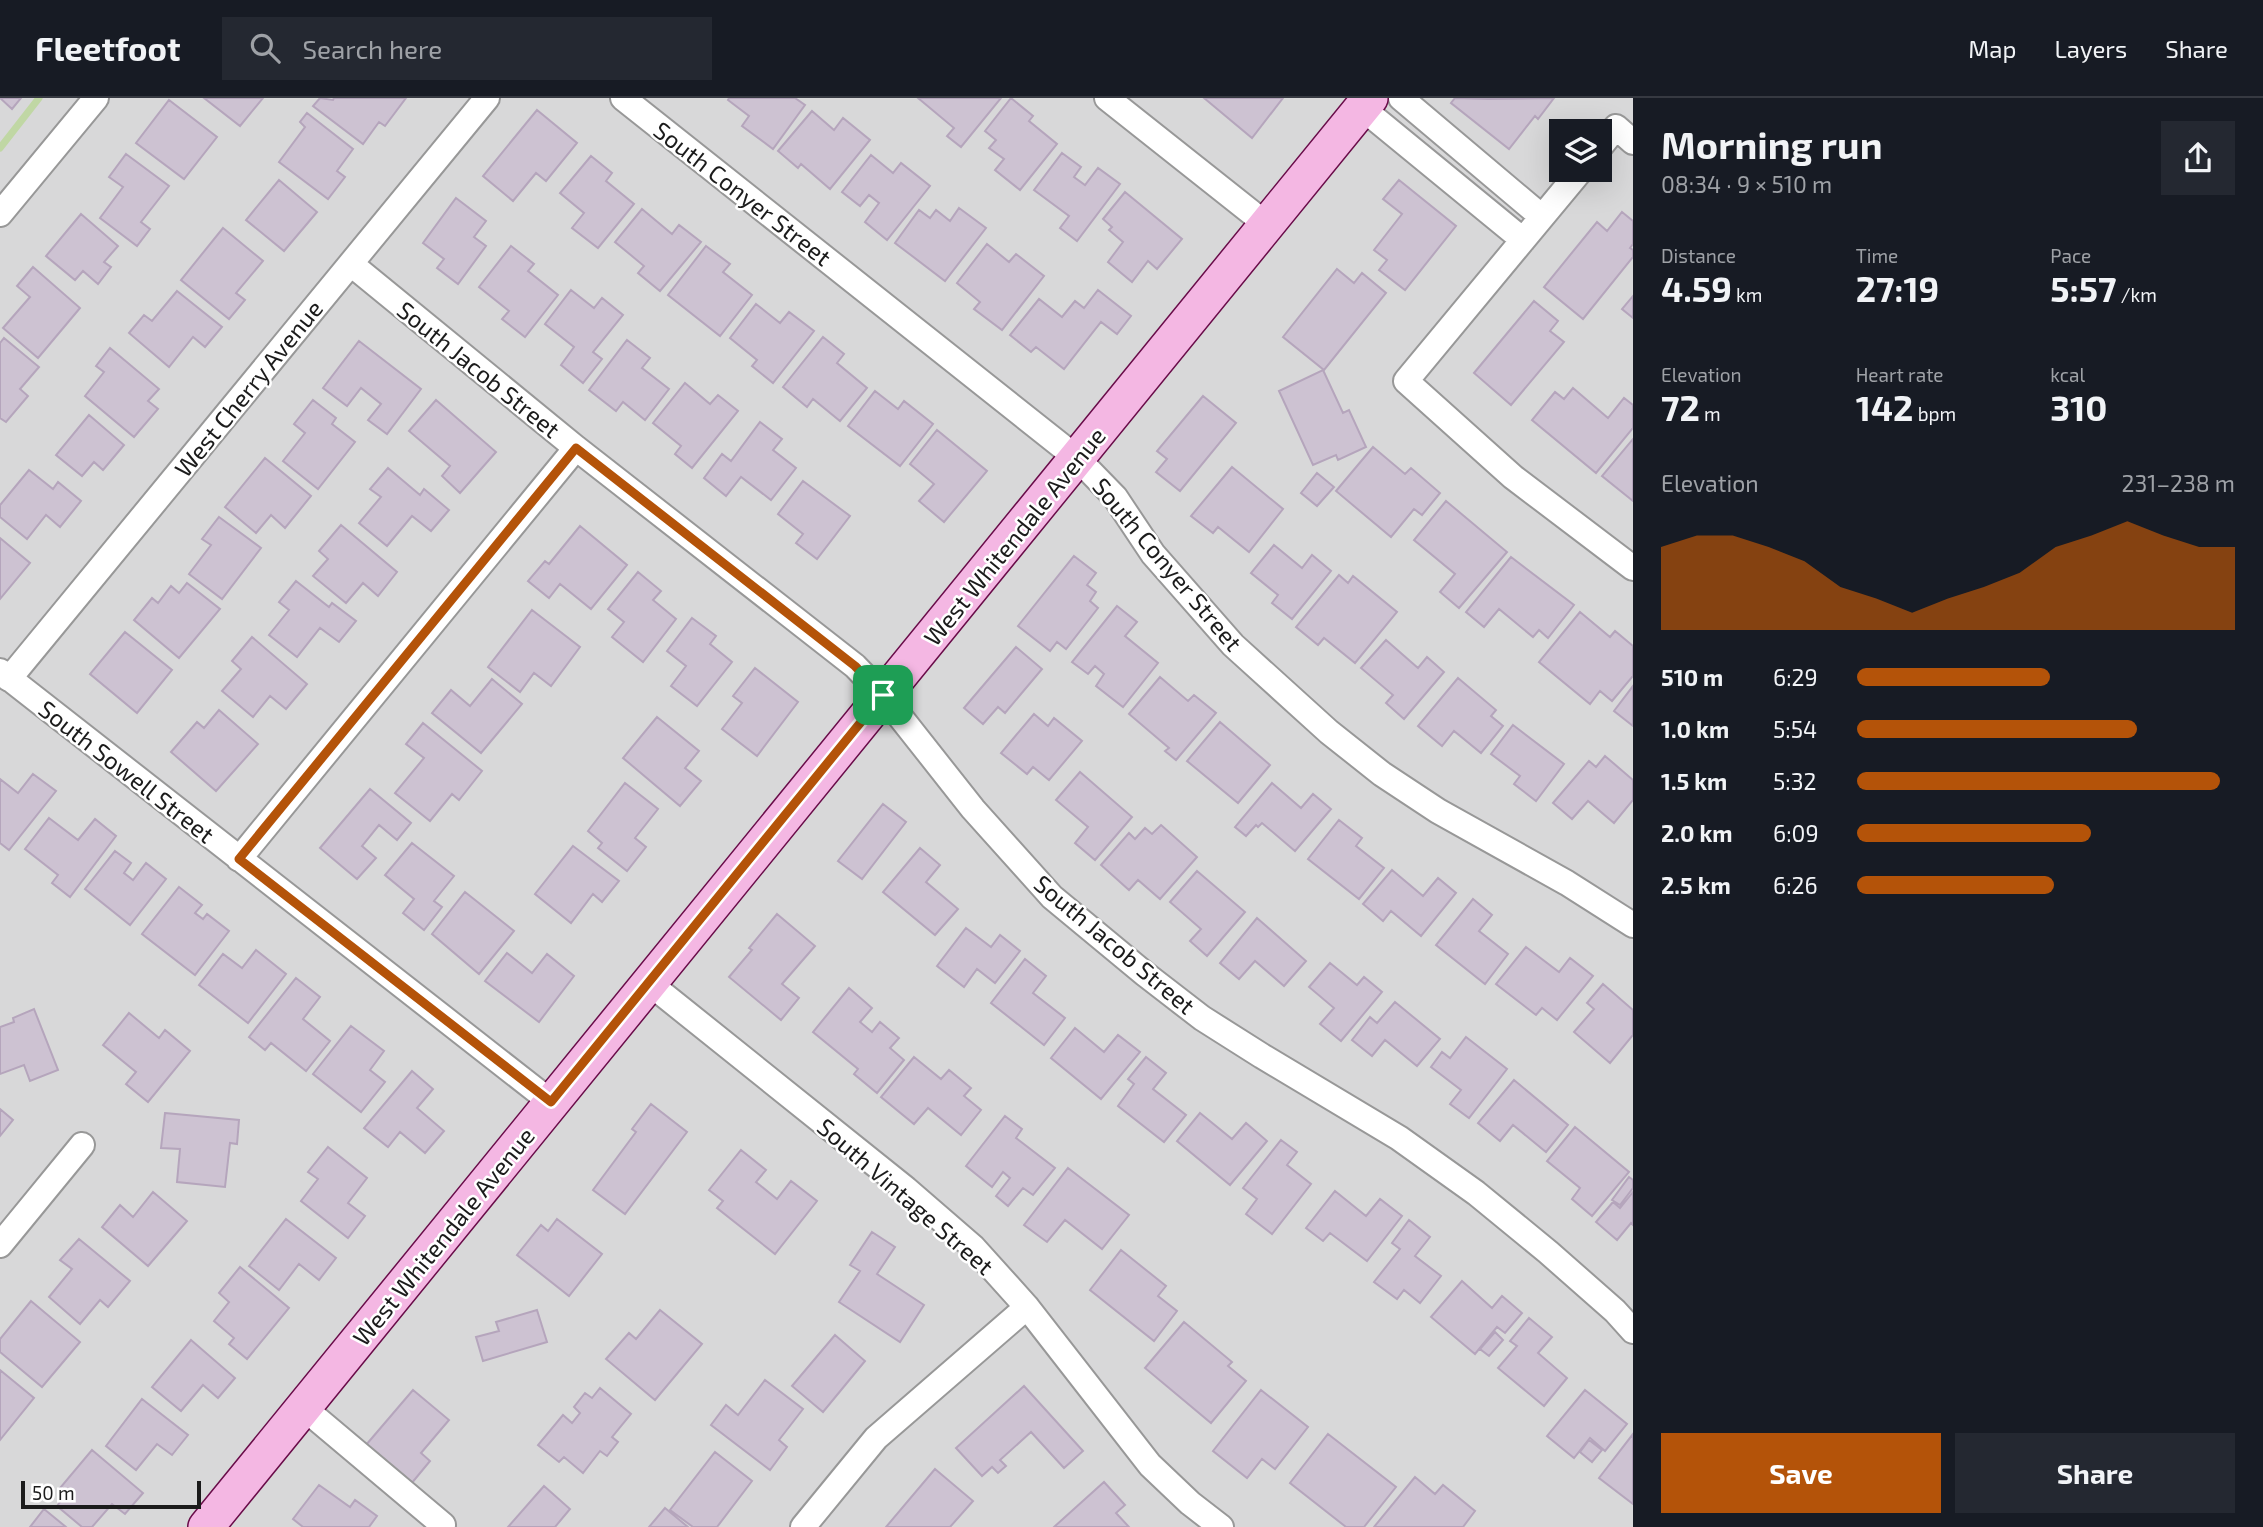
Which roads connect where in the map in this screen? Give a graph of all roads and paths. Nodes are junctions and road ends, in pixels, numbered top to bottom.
1 (96, 98) edge
2 (487, 98) edge
3 (623, 98) edge
4 (1107, 98) edge
5 (1401, 98) edge
6 (1366, 103) edge
7 (1571, 182) edge
8 (0, 214) edge
9 (1542, 217) junction
10 (1266, 224) junction
11 (1523, 240) junction
12 (351, 264) junction
13 (576, 448) junction
14 (1078, 460) junction
15 (1633, 568) edge
16 (5, 675) edge
17 (883, 695) junction
18 (239, 859) junction
19 (1633, 925) edge
20 (649, 983) junction
21 (551, 1102) junction
22 (82, 1145) dead end
23 (0, 1245) edge
24 (1027, 1307) junction
25 (1633, 1331) edge
26 (304, 1408) junction
27 (443, 1525) dead end
28 (206, 1527) edge
29 (803, 1527) edge
30 (1221, 1527) edge

1 - 8 street
2 - 12 street, West Cherry Avenue
3 - 14 street, South Conyer Street
4 - 10 street
5 - 9 street
6 - 10 street, West Whitendale Avenue
6 - 11 street
7 - 9 street
9 - 11 street
10 - 14 street, West Whitendale Avenue
11 - 15 street
12 - 13 street, South Jacob Street
12 - 16 street, West Cherry Avenue
13 - 17 street, South Jacob Street
13 - 18 street
14 - 17 street, West Whitendale Avenue
14 - 19 street, South Conyer Street
16 - 18 street, South Sowell Street
17 - 20 street, West Whitendale Avenue
17 - 25 street, South Jacob Street
18 - 21 street, South Sowell Street
20 - 21 street, West Whitendale Avenue
20 - 24 street, South Vintage Street
21 - 26 street, West Whitendale Avenue
22 - 23 street
24 - 29 street
24 - 30 street, South Vintage Street
26 - 27 street
26 - 28 street, West Whitendale Avenue

